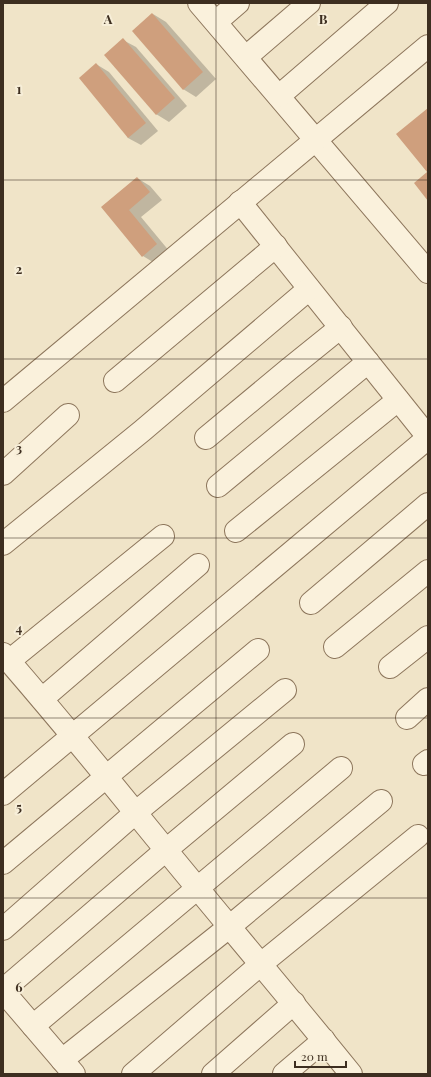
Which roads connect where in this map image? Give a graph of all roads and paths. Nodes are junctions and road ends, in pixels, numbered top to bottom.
1 (200, 3) edge
2 (238, 3) edge
3 (309, 3) edge
4 (387, 3) edge
5 (216, 22) junction
6 (428, 46) edge
7 (246, 57) junction
8 (279, 96) junction
9 (317, 140) junction
10 (240, 202) junction
11 (276, 246) junction
12 (428, 272) edge
13 (309, 289) junction
14 (341, 327) junction
15 (368, 362) junction
16 (115, 381) dead end
17 (398, 400) junction
18 (3, 401) edge
19 (68, 415) dead end
20 (206, 438) dead end
21 (428, 438) edge
22 (3, 474) edge
23 (218, 486) dead end
24 (428, 504) edge
25 (236, 531) dead end
26 (163, 536) dead end
27 (3, 544) edge
28 (198, 565) dead end
29 (428, 571) edge
30 (311, 604) dead end
31 (428, 636) edge
32 (335, 647) dead end
33 (258, 650) dead end
34 (6, 658) edge
35 (390, 667) dead end
36 (284, 690) dead end
37 (42, 699) junction
38 (428, 699) edge
39 (407, 718) dead end
40 (73, 736) junction
41 (293, 744) dead end
42 (341, 768) dead end
43 (107, 776) junction
44 (3, 794) edge
45 (381, 801) dead end
46 (135, 813) junction
47 (418, 836) dead end
48 (166, 850) junction
49 (3, 863) edge
50 (198, 888) junction
51 (230, 927) junction
52 (3, 929) edge
53 (261, 964) junction
54 (3, 990) edge
55 (294, 1004) junction
56 (33, 1026) junction
57 (324, 1040) junction
58 (68, 1067) edge
59 (134, 1074) edge
60 (213, 1074) edge
61 (284, 1074) edge
62 (351, 1074) edge

1 - 5 street
2 - 5 street
3 - 7 street
4 - 8 street
5 - 7 street
6 - 9 street
7 - 8 street
8 - 9 street
9 - 10 street
9 - 12 street
10 - 11 street
10 - 18 street
11 - 13 street
11 - 16 street
13 - 14 street
13 - 27 street
14 - 15 street
14 - 20 street
15 - 17 street
15 - 23 street
17 - 21 street
17 - 25 street
19 - 22 street
21 - 40 street
24 - 30 street
26 - 34 street
28 - 37 street
29 - 32 street
31 - 35 street
33 - 43 street
34 - 37 street
36 - 46 street
37 - 40 street
38 - 39 street
40 - 43 street
40 - 44 street
41 - 48 street
42 - 50 street
43 - 46 street
43 - 49 street
45 - 51 street
46 - 48 street
46 - 52 street
47 - 53 street
48 - 50 street
48 - 54 street
50 - 51 street
50 - 56 street
51 - 53 street
51 - 58 street
53 - 55 street
53 - 59 street
54 - 56 street
55 - 57 street
55 - 60 street
56 - 58 street
57 - 61 street
57 - 62 street

